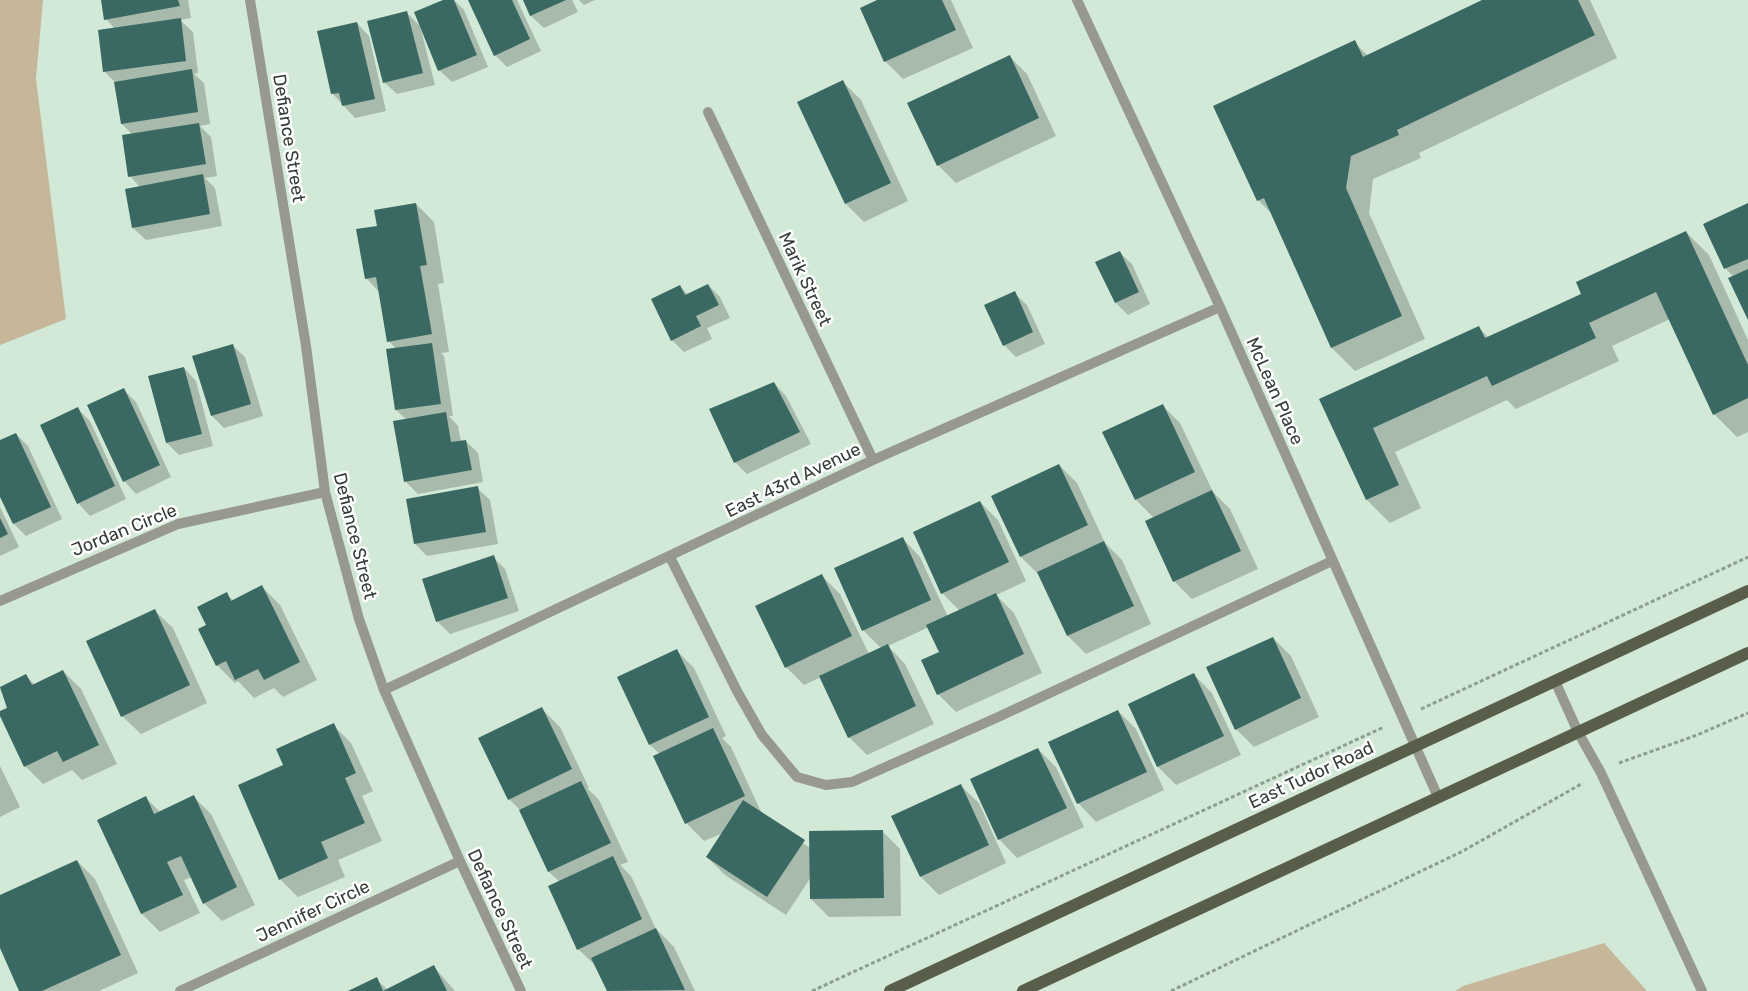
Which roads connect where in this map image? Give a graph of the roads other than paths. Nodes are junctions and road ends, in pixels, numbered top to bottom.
1 (250, 0) edge
2 (1077, 0) edge
3 (708, 112) dead end
4 (1220, 307) junction
5 (873, 460) junction
6 (324, 492) junction
7 (670, 557) junction
8 (1332, 561) junction
9 (1748, 591) edge
10 (0, 601) edge
11 (1748, 653) edge
12 (1554, 681) junction
13 (384, 690) junction
14 (1578, 732) junction
15 (1414, 746) junction
16 (1438, 798) junction
17 (460, 861) junction
18 (180, 991) edge
19 (521, 991) edge
20 (890, 991) edge
21 (1023, 991) edge
22 (1702, 991) edge

1 - 6 street, Defiance Street
2 - 4 street, McLean Place
3 - 5 street, Marik Street
4 - 5 street, East 43rd Avenue
4 - 8 street, McLean Place
5 - 7 street, East 43rd Avenue
6 - 10 street, Jordan Circle
6 - 13 street, Defiance Street
7 - 8 street
7 - 13 street, East 43rd Avenue
8 - 15 street, McLean Place
9 - 12 main road, East Tudor Road
11 - 14 main road
12 - 14 street
12 - 15 main road, East Tudor Road
13 - 17 street, Defiance Street
14 - 16 main road
14 - 22 street
15 - 16 street, McLean Place
15 - 20 main road, East Tudor Road
16 - 21 main road
17 - 18 street, Jennifer Circle
17 - 19 street, Defiance Street

